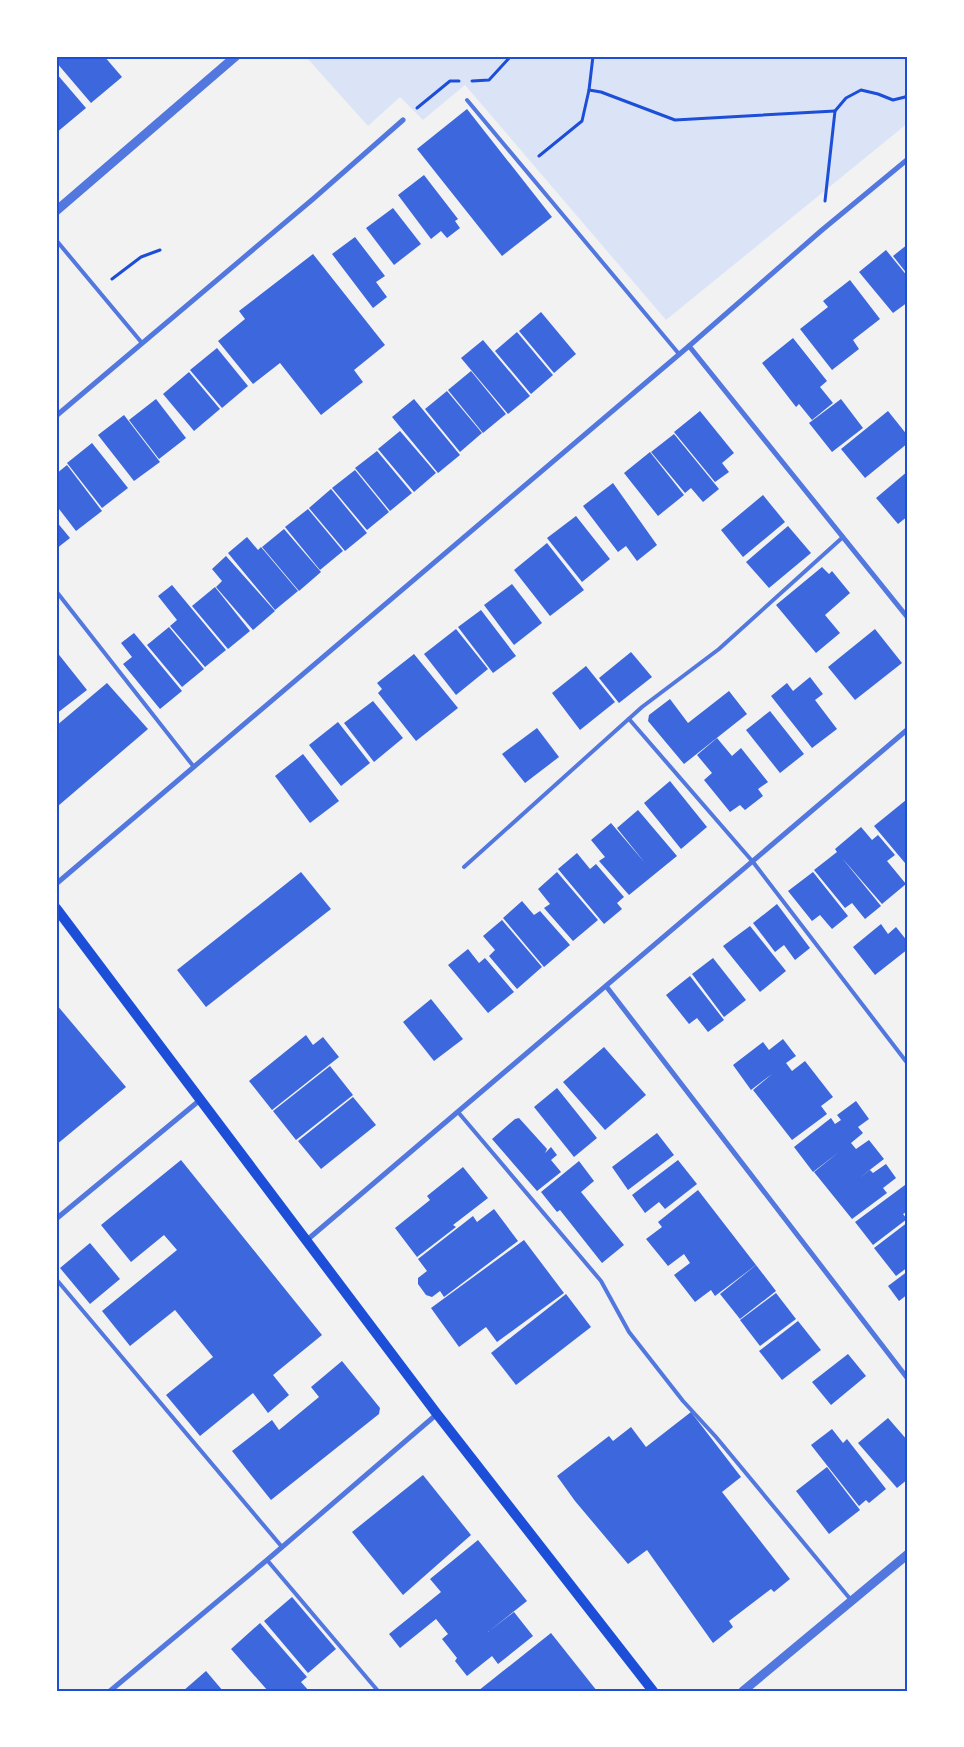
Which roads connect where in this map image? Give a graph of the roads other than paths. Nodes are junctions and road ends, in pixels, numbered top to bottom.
1 (236, 56) edge
2 (467, 100) dead end
3 (403, 120) dead end
4 (908, 159) edge
5 (56, 211) edge
6 (56, 240) edge
7 (142, 344) junction
8 (690, 346) junction
9 (679, 354) junction
10 (56, 416) edge
11 (843, 537) junction
12 (56, 591) edge
13 (908, 618) edge
14 (629, 719) junction
15 (908, 729) edge
16 (194, 767) junction
17 (752, 862) junction
18 (464, 867) dead end
19 (56, 884) edge
20 (56, 908) edge
21 (606, 986) junction
22 (908, 1064) edge
23 (200, 1100) junction
24 (458, 1112) junction
25 (56, 1219) edge
26 (307, 1240) junction
27 (56, 1279) edge
28 (908, 1379) edge
29 (437, 1414) junction
30 (282, 1547) junction
31 (908, 1554) edge
32 (267, 1560) junction
33 (852, 1602) junction
34 (110, 1691) edge
35 (378, 1691) edge
36 (653, 1691) edge
37 (743, 1691) edge

1 - 5 street
2 - 9 lane
3 - 7 street
4 - 8 street
6 - 7 lane
7 - 10 street
8 - 9 street
8 - 11 street
9 - 16 street
11 - 13 street
11 - 14 lane
12 - 16 lane
14 - 17 lane
14 - 18 lane
15 - 17 street
16 - 19 street
17 - 21 street
17 - 22 lane
20 - 23 main road
21 - 24 street
21 - 28 street
23 - 25 street
23 - 26 main road
24 - 26 street
24 - 33 lane
26 - 29 main road
27 - 30 lane
29 - 30 street
29 - 36 main road
30 - 32 street
31 - 33 street
32 - 34 street
32 - 35 lane
33 - 37 street

